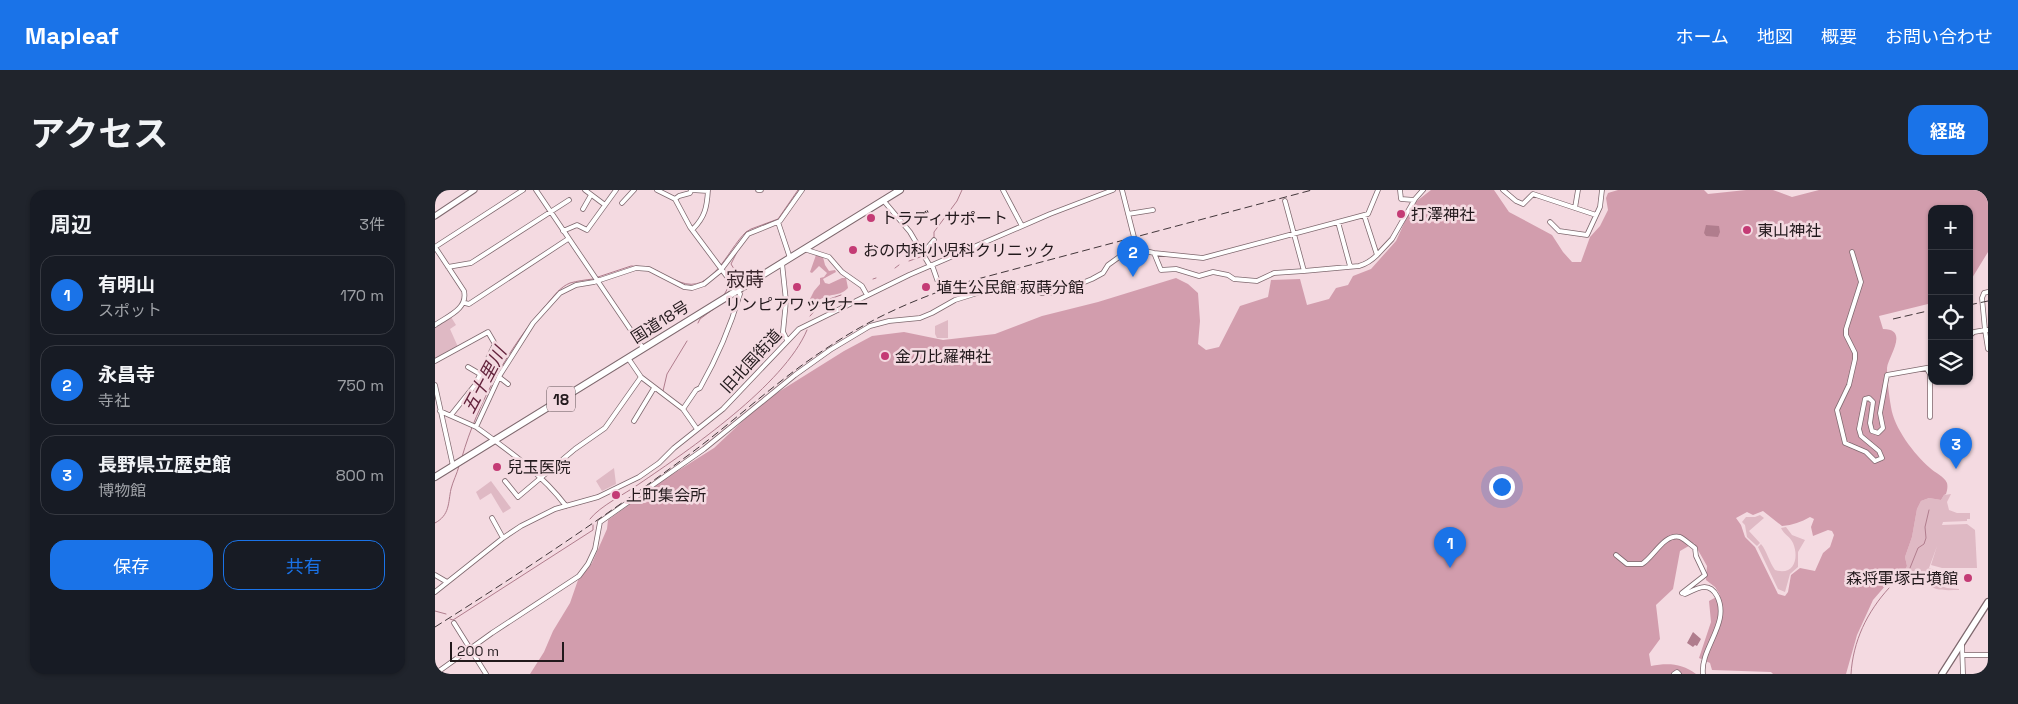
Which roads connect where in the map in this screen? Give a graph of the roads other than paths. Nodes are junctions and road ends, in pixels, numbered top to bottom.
1 (474, 190) edge
2 (523, 190) edge
3 (537, 190) edge
4 (617, 190) edge
5 (634, 190) edge
6 (657, 190) edge
7 (691, 190) edge
8 (708, 190) edge
9 (802, 190) edge
10 (899, 190) edge
11 (1003, 190) edge
12 (1113, 190) edge
13 (1122, 190) edge
14 (1378, 190) edge
15 (1400, 190) edge
16 (1423, 190) edge
17 (1503, 190) edge
18 (1537, 190) edge
19 (1578, 190) edge
20 (1602, 190) edge
21 (588, 192) edge
22 (1533, 194) junction
23 (675, 199) junction
24 (569, 200) dead end
25 (883, 200) junction
26 (1414, 200) junction
27 (1285, 201) dead end
28 (622, 202) dead end
29 (605, 205) junction
30 (1575, 208) junction
31 (583, 209) dead end
32 (1153, 210) dead end
33 (550, 212) junction
34 (1128, 214) junction
35 (1364, 215) junction
36 (1596, 215) junction
37 (435, 216) edge
38 (778, 222) junction
39 (1338, 222) junction
40 (1550, 222) dead end
41 (1022, 226) junction
42 (693, 229) junction
43 (563, 231) junction
44 (1294, 234) junction
45 (568, 239) junction
46 (934, 240) dead end
47 (435, 247) edge
48 (1137, 248) junction
49 (804, 249) junction
50 (1852, 252) dead end
51 (923, 253) junction
52 (1154, 253) junction
53 (1377, 255) junction
54 (790, 258) junction
55 (782, 263) junction
56 (931, 265) junction
57 (1350, 266) junction
58 (448, 267) junction
59 (721, 267) junction
60 (1304, 271) junction
61 (596, 281) junction
62 (939, 285) dead end
63 (738, 290) junction
64 (1988, 292) edge
65 (867, 295) junction
66 (465, 303) junction
67 (435, 325) edge
68 (1986, 330) edge
69 (1973, 333) edge
70 (787, 340) junction
71 (643, 348) junction
72 (1988, 349) edge
73 (628, 358) junction
74 (435, 361) edge
75 (468, 367) dead end
76 (1928, 368) edge
77 (480, 374) junction
78 (499, 377) junction
79 (641, 378) junction
80 (508, 384) dead end
81 (1930, 385) edge
82 (435, 386) edge
83 (654, 388) junction
84 (683, 409) junction
85 (440, 411) junction
86 (451, 415) junction
87 (1930, 417) dead end
88 (634, 420) dead end
89 (474, 426) junction
90 (697, 429) junction
91 (495, 440) junction
92 (455, 465) junction
93 (435, 477) edge
94 (540, 478) junction
95 (505, 481) dead end
96 (566, 506) junction
97 (492, 518) dead end
98 (503, 538) junction
99 (1616, 555) dead end
100 (435, 575) edge
101 (447, 582) junction
102 (435, 592) edge
103 (1988, 602) edge
104 (454, 623) dead end
105 (1962, 642) junction
106 (470, 649) junction
107 (1963, 655) junction
108 (1988, 655) edge
109 (435, 674) edge
110 (486, 674) edge
111 (1674, 674) edge
112 (1679, 674) edge
113 (1703, 674) edge
114 (1941, 674) edge
115 (1963, 674) edge

1 - 37 street
2 - 47 street
3 - 33 street
4 - 29 street
5 - 28 street
6 - 23 street
7 - 8 street
7 - 23 street
8 - 42 street
9 - 38 street
10 - 25 highway, 国道18号 / 18
11 - 41 street
12 - 41 street, 旧北国街道
13 - 34 street
14 - 35 street
15 - 26 street
16 - 26 street
17 - 22 street
18 - 22 street
19 - 30 street
20 - 36 street
21 - 29 street
21 - 31 street
22 - 30 street
23 - 42 street
24 - 33 street
25 - 49 highway, 国道18号 / 18
25 - 51 street
26 - 53 street
27 - 44 street
29 - 43 street
30 - 36 street
32 - 34 street
33 - 43 street
33 - 58 street
34 - 48 street
35 - 39 street
35 - 53 street
36 - 40 street
38 - 54 street
38 - 59 street
39 - 44 street
39 - 57 street
41 - 56 street, 旧北国街道
42 - 59 street
43 - 45 street
44 - 52 street
44 - 60 street
45 - 61 street
45 - 66 street
46 - 51 street
47 - 58 street
48 - 52 street
48 - 106 street
49 - 54 highway, 国道18号 / 18
49 - 65 street
50 - 76 street
51 - 56 street
52 - 60 street
53 - 57 street
54 - 55 highway, 国道18号 / 18
55 - 63 highway, 国道18号 / 18
55 - 70 street
56 - 62 street
56 - 65 street, 旧北国街道
57 - 60 street
58 - 66 street
59 - 61 street
59 - 63 street
61 - 71 street
61 - 78 street
63 - 71 highway, 国道18号 / 18
63 - 84 street
64 - 68 street
65 - 70 street, 旧北国街道
66 - 67 street
68 - 69 street
68 - 72 street
70 - 90 street, 旧北国街道
71 - 73 highway, 国道18号 / 18
73 - 79 street
73 - 91 highway, 国道18号 / 18
74 - 77 street
75 - 77 street
77 - 86 street
78 - 80 street
78 - 89 street
79 - 83 street
79 - 94 street
81 - 87 street
82 - 85 street
83 - 84 street
83 - 88 street
84 - 90 street
85 - 86 street
85 - 92 street
86 - 89 street
89 - 91 street
90 - 96 street, 旧北国街道
91 - 92 highway, 国道18号 / 18
91 - 94 street
92 - 93 highway, 国道18号 / 18
94 - 95 street
94 - 96 street
96 - 98 street, 旧北国街道
97 - 98 street
98 - 101 street, 旧北国街道
99 - 113 street
100 - 101 street
101 - 102 street, 旧北国街道
103 - 105 main road
104 - 106 street
105 - 107 street
105 - 114 main road
106 - 109 street
106 - 110 street
107 - 108 street
107 - 115 street
111 - 112 street

